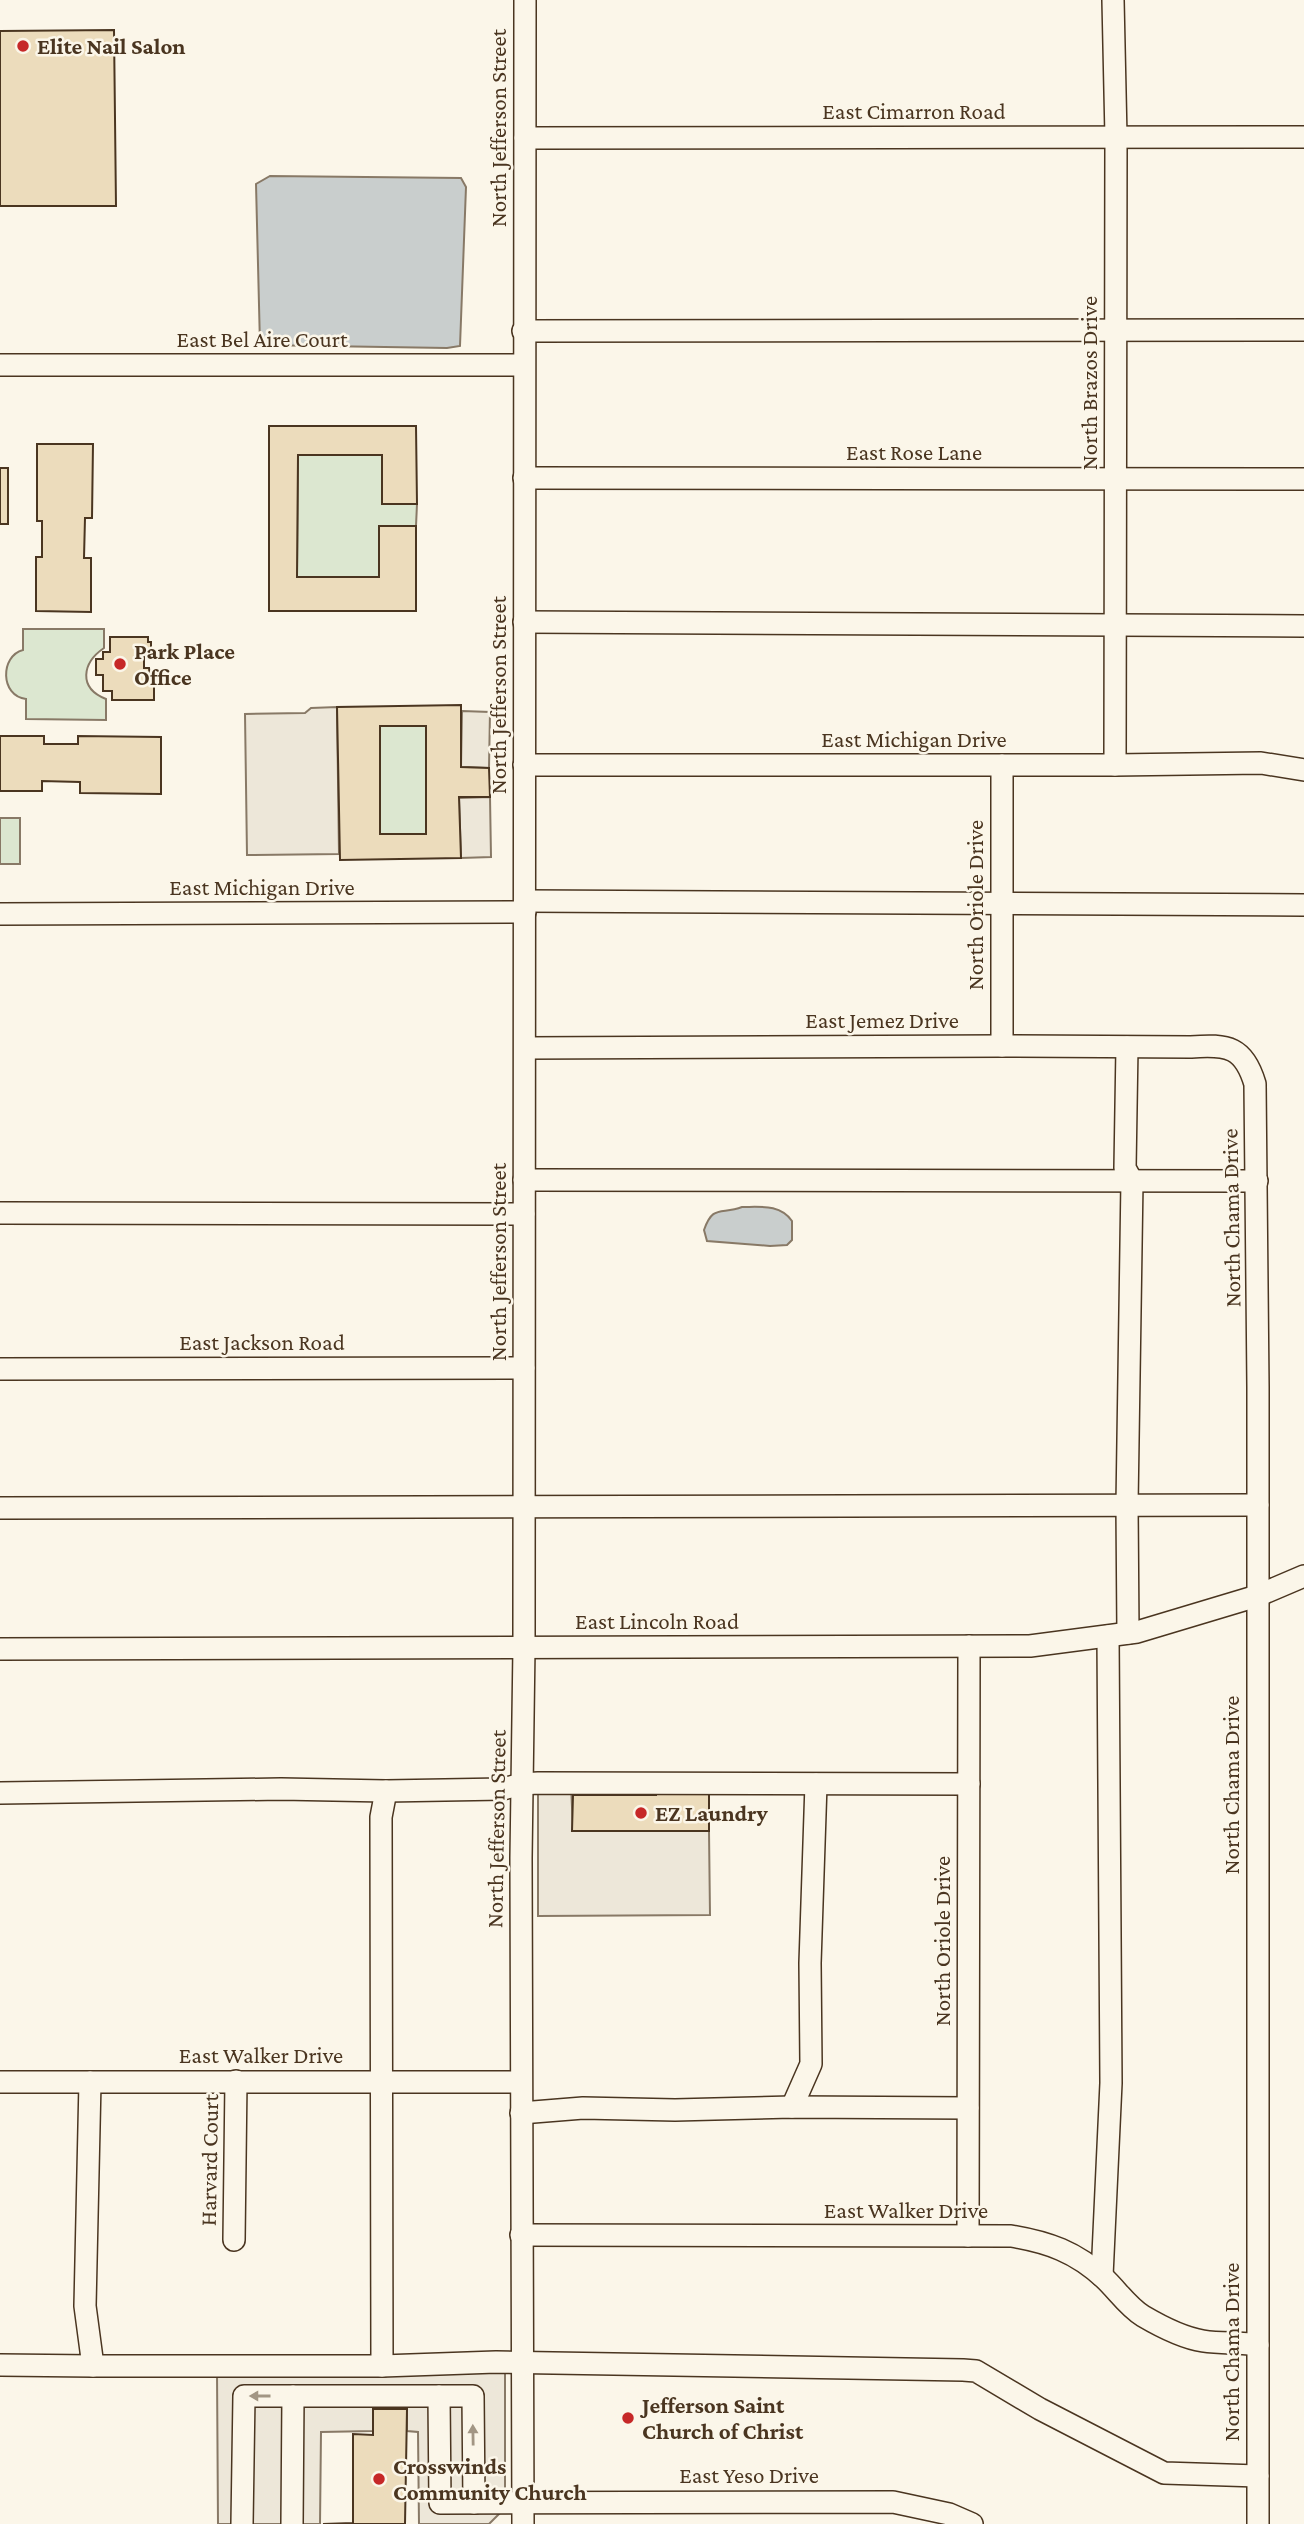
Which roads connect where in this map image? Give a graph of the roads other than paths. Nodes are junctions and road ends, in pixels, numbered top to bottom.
1 (524, 0) edge
2 (1112, 0) edge
3 (1116, 137) junction
4 (1304, 137) edge
5 (525, 138) junction
6 (1115, 329) junction
7 (1304, 330) edge
8 (523, 331) junction
9 (0, 365) edge
10 (523, 365) junction
11 (524, 478) junction
12 (1115, 479) junction
13 (1304, 479) edge
14 (524, 622) junction
15 (1115, 626) junction
16 (1304, 626) edge
17 (524, 765) junction
18 (1002, 765) junction
19 (1115, 765) junction
20 (1304, 769) edge
21 (1002, 904) junction
22 (1304, 905) edge
23 (525, 906) junction
24 (0, 914) edge
25 (1002, 1045) junction
26 (1127, 1047) junction
27 (525, 1048) junction
28 (1238, 1051) joint
29 (524, 1180) junction
30 (1132, 1181) junction
31 (1257, 1181) junction
32 (0, 1213) edge
33 (524, 1214) junction
34 (524, 1367) junction
35 (0, 1369) edge
36 (1258, 1504) junction
37 (1127, 1505) junction
38 (524, 1506) junction
39 (0, 1508) edge
40 (1304, 1576) edge
41 (1258, 1596) junction
42 (1118, 1634) junction
43 (969, 1646) junction
44 (524, 1647) junction
45 (0, 1649) edge
46 (522, 1784) junction
47 (816, 1784) junction
48 (969, 1784) junction
49 (386, 1791) junction
50 (0, 1793) edge
51 (236, 2081) junction
52 (380, 2081) junction
53 (0, 2082) edge
54 (90, 2082) junction
55 (521, 2082) junction
56 (792, 2107) junction
57 (968, 2108) junction
58 (521, 2113) junction
59 (521, 2235) junction
60 (968, 2236) junction
61 (234, 2240) dead end
62 (1102, 2276) junction
63 (1258, 2345) junction
64 (522, 2363) junction
65 (0, 2365) edge
66 (93, 2366) junction
67 (382, 2366) junction
68 (293, 2396) junction
69 (439, 2396) junction
70 (1258, 2476) junction
71 (474, 2503) junction
72 (522, 2514) edge
73 (242, 2524) edge
74 (292, 2524) edge
75 (972, 2524) edge
76 (1258, 2524) edge

1 - 5 street, North Jefferson Street
2 - 3 street, North Brazos Drive
3 - 4 street, East Cimarron Road
3 - 5 street, East Cimarron Road
3 - 6 street, North Brazos Drive
5 - 8 street, North Jefferson Street
6 - 7 street
6 - 8 street
6 - 12 street, North Brazos Drive
8 - 10 street, North Jefferson Street
9 - 10 street, East Bel Aire Court
10 - 11 street, North Jefferson Street
11 - 12 street, East Rose Lane
11 - 14 street, North Jefferson Street
12 - 13 street, East Rose Lane
12 - 15 street, North Brazos Drive
14 - 15 street
14 - 17 street, North Jefferson Street
15 - 16 street
15 - 19 street, North Brazos Drive
17 - 18 street, East Michigan Drive
17 - 23 street, North Jefferson Street
18 - 19 street, East Michigan Drive
18 - 21 street, North Oriole Drive
19 - 20 street, East Michigan Drive
21 - 22 street, East Michigan Drive
21 - 23 street, East Michigan Drive
21 - 25 street, North Oriole Drive
23 - 24 street, East Michigan Drive
23 - 27 street, North Jefferson Street
25 - 26 street, East Jemez Drive
25 - 27 street, East Jemez Drive
26 - 28 street, East Jemez Drive
26 - 30 street
27 - 29 street, North Jefferson Street
28 - 31 street, North Chama Drive
29 - 30 street
29 - 33 street, North Jefferson Street
30 - 31 street
30 - 37 street
31 - 36 street, North Chama Drive
32 - 33 street
33 - 34 street, North Jefferson Street
34 - 35 street, East Jackson Road
34 - 38 street, North Jefferson Street
36 - 37 street
36 - 41 street, North Chama Drive
37 - 38 street
37 - 42 street
38 - 39 street
38 - 44 street, North Jefferson Street
40 - 41 street, East Lincoln Road
41 - 42 street, East Lincoln Road
41 - 63 street, North Chama Drive
42 - 43 street, East Lincoln Road
42 - 62 street
43 - 44 street, East Lincoln Road
43 - 48 street, North Oriole Drive
44 - 45 street, East Lincoln Road
44 - 46 street, North Jefferson Street
46 - 47 street
46 - 49 street
46 - 55 street, North Jefferson Street
47 - 48 street
47 - 56 street
48 - 57 street, North Oriole Drive
49 - 50 street
49 - 52 street
51 - 52 street, East Walker Drive
51 - 54 street, East Walker Drive
51 - 61 street, Harvard Court
52 - 55 street, East Walker Drive
52 - 67 street
53 - 54 street, East Walker Drive
54 - 66 street
55 - 58 street, North Jefferson Street
56 - 57 street
56 - 58 street
57 - 60 street, North Oriole Drive
58 - 59 street, North Jefferson Street
59 - 60 street, East Walker Drive
59 - 64 street, North Jefferson Street
60 - 62 street, East Walker Drive
62 - 63 street, East Walker Drive
63 - 70 street, North Chama Drive
64 - 67 street
64 - 70 street
64 - 72 street, North Jefferson Street
65 - 66 street
66 - 67 street
68 - 69 street
68 -> 73 street
68 - 74 street
69 - 71 street, East Yeso Drive
71 -> 69 street
70 - 76 street, North Chama Drive
71 - 72 street, East Yeso Drive
72 - 75 street, East Yeso Drive

